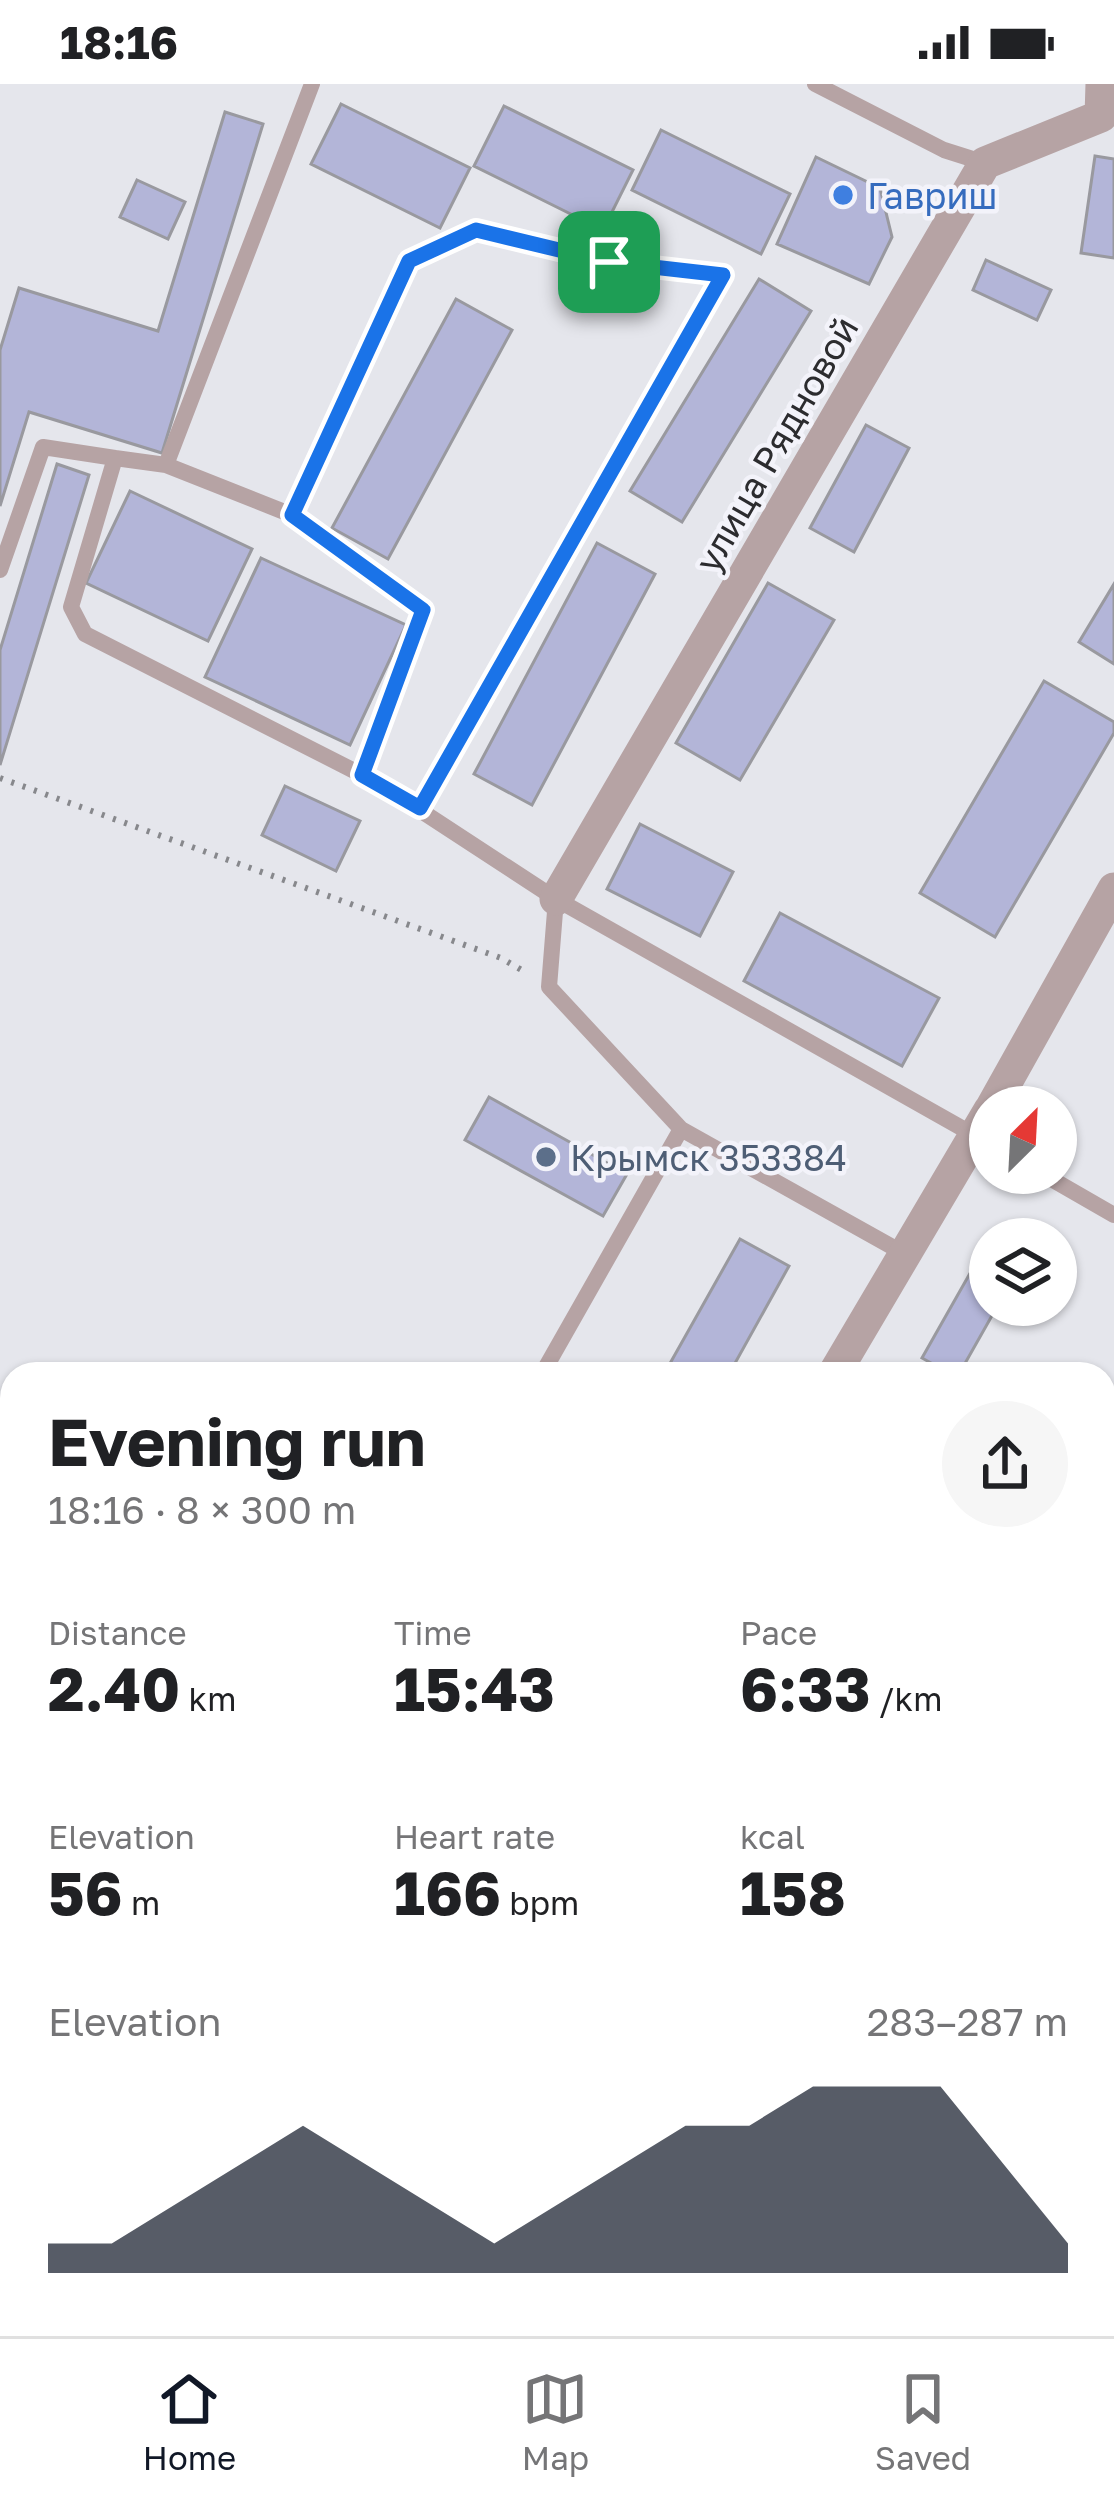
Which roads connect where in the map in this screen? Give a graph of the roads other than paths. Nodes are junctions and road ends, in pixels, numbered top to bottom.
1 (312, 84) edge
2 (815, 84) edge
3 (1106, 106) edge
4 (985, 163) junction
5 (115, 458) junction
6 (166, 465) junction
7 (292, 515) junction
8 (0, 570) edge
9 (362, 775) junction
10 (420, 808) junction
11 (1114, 889) edge
12 (556, 899) junction
13 (1008, 1086) edge
14 (969, 1115) edge
15 (680, 1129) junction
16 (969, 1153) edge
17 (1077, 1194) edge
18 (1114, 1215) edge
19 (905, 1254) junction
20 (549, 1362) edge
21 (841, 1362) edge

1 - 6 lane
2 - 4 lane
3 - 4 street
4 - 12 street, улица Рядновой
5 - 6 lane
5 - 8 lane
5 - 9 lane
6 - 7 lane
7 - 9 lane
7 - 10 lane
9 - 10 lane
10 - 12 lane
11 - 13 street
12 - 14 lane
12 - 15 lane
15 - 19 lane
15 - 20 lane
16 - 19 street
17 - 18 lane
19 - 21 street

